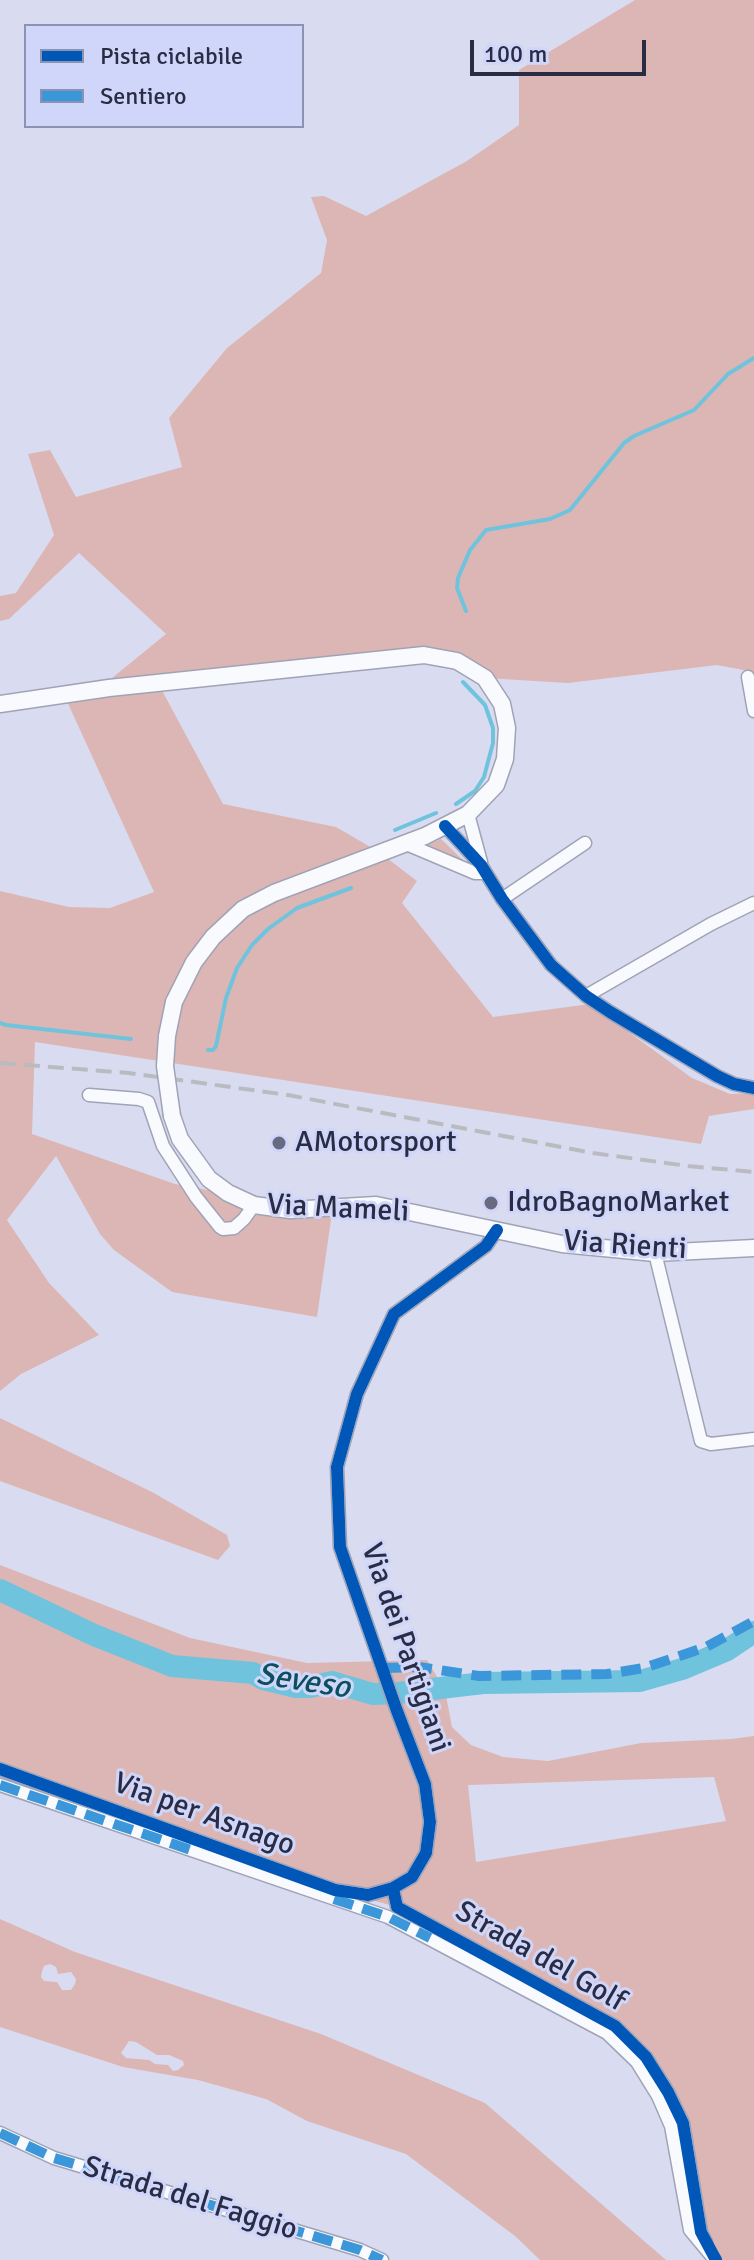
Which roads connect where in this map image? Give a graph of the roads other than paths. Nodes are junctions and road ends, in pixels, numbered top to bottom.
1 (748, 677) dead end
2 (0, 704) edge
3 (754, 711) edge
4 (468, 814) junction
5 (445, 826) junction
6 (404, 843) junction
7 (585, 843) dead end
8 (484, 869) junction
9 (502, 899) junction
10 (754, 903) edge
11 (586, 996) junction
12 (754, 1088) edge
13 (89, 1095) dead end
14 (254, 1205) junction
15 (497, 1230) junction
16 (754, 1248) edge
17 (655, 1253) junction
18 (754, 1439) edge
19 (0, 1769) edge
20 (0, 1785) edge
21 (393, 1888) junction
22 (0, 2133) edge
23 (382, 2260) edge
24 (716, 2260) edge

1 - 3 street
2 - 4 main road, Via Mameli
4 - 5 main road, Via Mameli
4 - 8 street
5 - 6 main road, Via Mameli
5 - 8 street
6 - 8 street
6 - 14 main road, Via Mameli, bridge
7 - 9 street
8 - 9 street
9 - 11 street
10 - 11 street
11 - 12 street
13 - 14 street
14 - 15 main road, Via Mameli
15 - 17 main road, Via Rienti
15 - 21 street, Via dei Partigiani
16 - 17 main road, Via Rienti
17 - 18 street
19 - 21 street, Via per Asnago
20 - 24 street, Strada del Golf
21 - 24 street, Strada del Golf
22 - 23 street, Strada del Faggio

